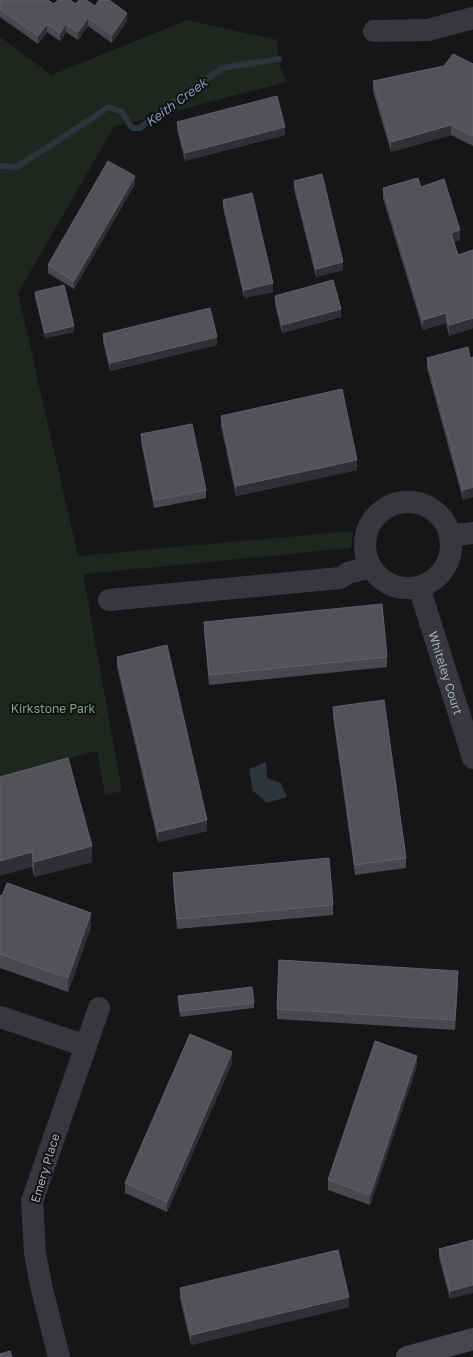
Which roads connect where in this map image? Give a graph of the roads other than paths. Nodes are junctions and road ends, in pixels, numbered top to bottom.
1 (473, 18) edge
2 (374, 31) dead end
3 (473, 533) edge
4 (451, 536) junction
5 (371, 567) junction
6 (419, 587) junction
7 (109, 600) dead end
8 (473, 758) edge
9 (99, 1008) dead end
10 (0, 1017) edge
11 (86, 1046) junction
12 (473, 1339) edge
13 (59, 1357) edge
14 (407, 1357) edge

1 - 2 street
3 - 4 street
4 - 5 street
4 - 6 street
5 - 6 street
5 - 7 street
6 - 8 street, Whiteley Court
9 - 11 street, Emery Place
10 - 11 street
11 - 13 street, Emery Place
12 - 14 main road

